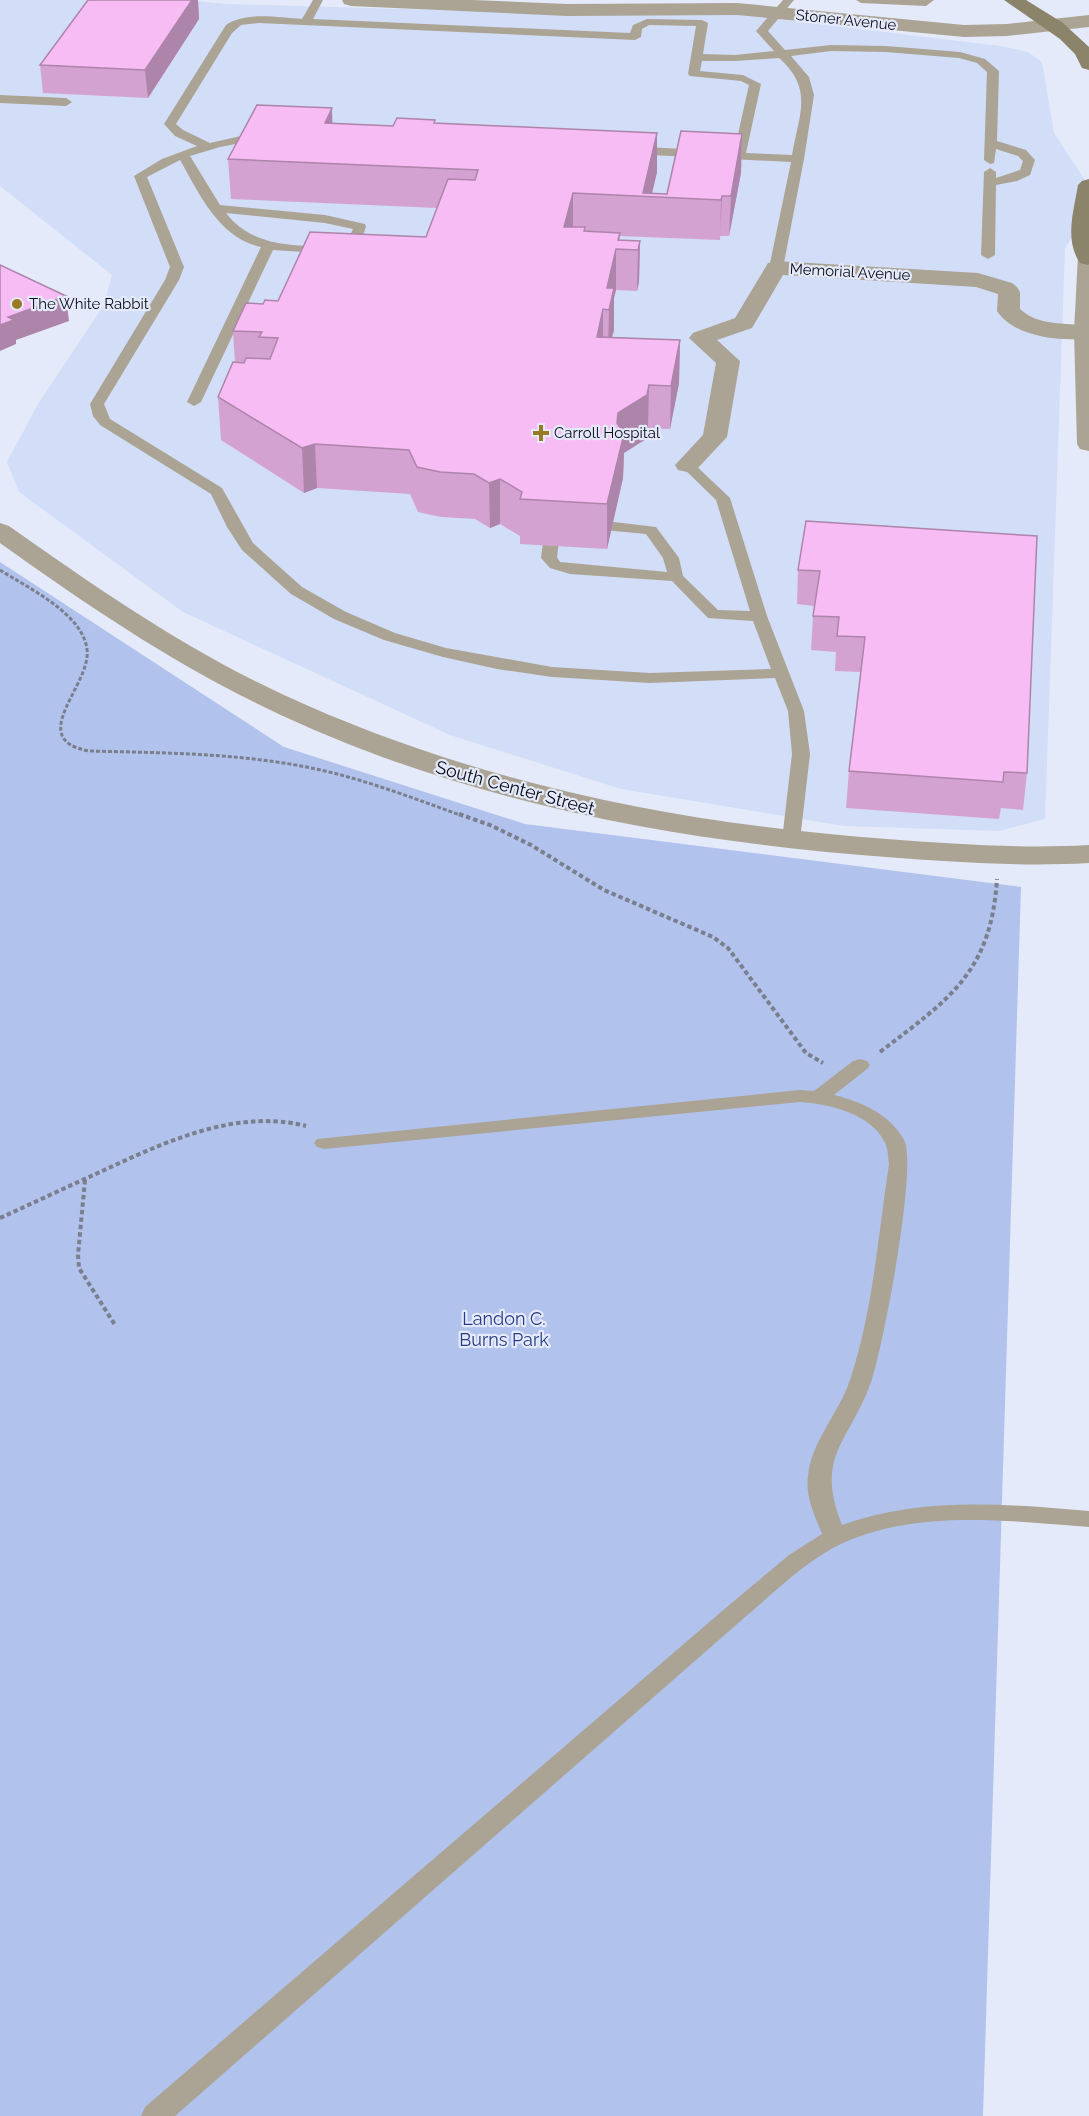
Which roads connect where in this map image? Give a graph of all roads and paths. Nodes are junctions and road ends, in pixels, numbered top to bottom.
1 (318, 0) edge
2 (351, 0) edge
3 (861, 0) edge
4 (929, 0) edge
5 (1013, 0) edge
6 (784, 7) edge
7 (1089, 21) edge
8 (306, 22) junction
9 (1054, 26) junction
10 (782, 54) junction
11 (697, 57) junction
12 (1089, 64) edge
13 (0, 99) edge
14 (66, 102) dead end
15 (281, 135) edge
16 (991, 143) junction
17 (209, 147) junction
18 (623, 150) edge
19 (184, 156) junction
20 (739, 156) junction
21 (798, 159) junction
22 (990, 183) junction
23 (1089, 184) edge
24 (218, 208) junction
25 (268, 246) junction
26 (988, 255) dead end
27 (1089, 256) edge
28 (776, 268) junction
29 (1086, 333) junction
30 (194, 402) dead end
31 (1089, 444) edge
32 (687, 465) joint
33 (0, 531) edge
34 (0, 570) edge
35 (676, 577) junction
36 (759, 616) junction
37 (782, 673) junction
38 (791, 840) junction
39 (996, 854) junction
40 (1089, 854) edge
41 (860, 1065) junction
42 (819, 1097) junction
43 (324, 1143) joint
44 (86, 1179) junction
45 (0, 1218) edge
46 (115, 1325) dead end
47 (1089, 1519) edge
48 (835, 1537) junction
49 (154, 2116) edge

1 - 8 lane
2 - 6 street, Stoner Avenue
3 - 4 lane
5 - 9 main road
6 - 9 street, Stoner Avenue
6 - 10 lane
7 - 9 street, Stoner Avenue
8 - 11 lane
8 - 17 lane
9 - 12 main road
10 - 11 lane
10 - 16 lane
10 - 21 lane
11 - 20 lane
13 - 14 lane
15 - 17 lane
16 - 22 lane
16 - 22 lane
17 - 19 lane
18 - 20 lane
19 - 24 lane
19 - 37 lane
20 - 21 lane
21 - 28 lane
22 - 26 lane
23 - 27 main road
24 - 25 lane
24 - 25 lane
25 - 30 lane
27 - 29 street
28 - 29 street, Memorial Avenue
28 - 32 street, Memorial Avenue
29 - 31 street
32 - 36 lane
33 - 38 street, South Center Street
34 - 41 path
35 - 35 lane
35 - 36 lane
36 - 37 lane
37 - 38 lane
38 - 39 street, South Center Street
39 - 40 street, South Center Street
39 - 41 path
41 - 42 lane
42 - 43 lane
42 - 48 lane
43 - 44 path
44 - 45 path
44 - 46 path
47 - 48 lane
48 - 49 lane

